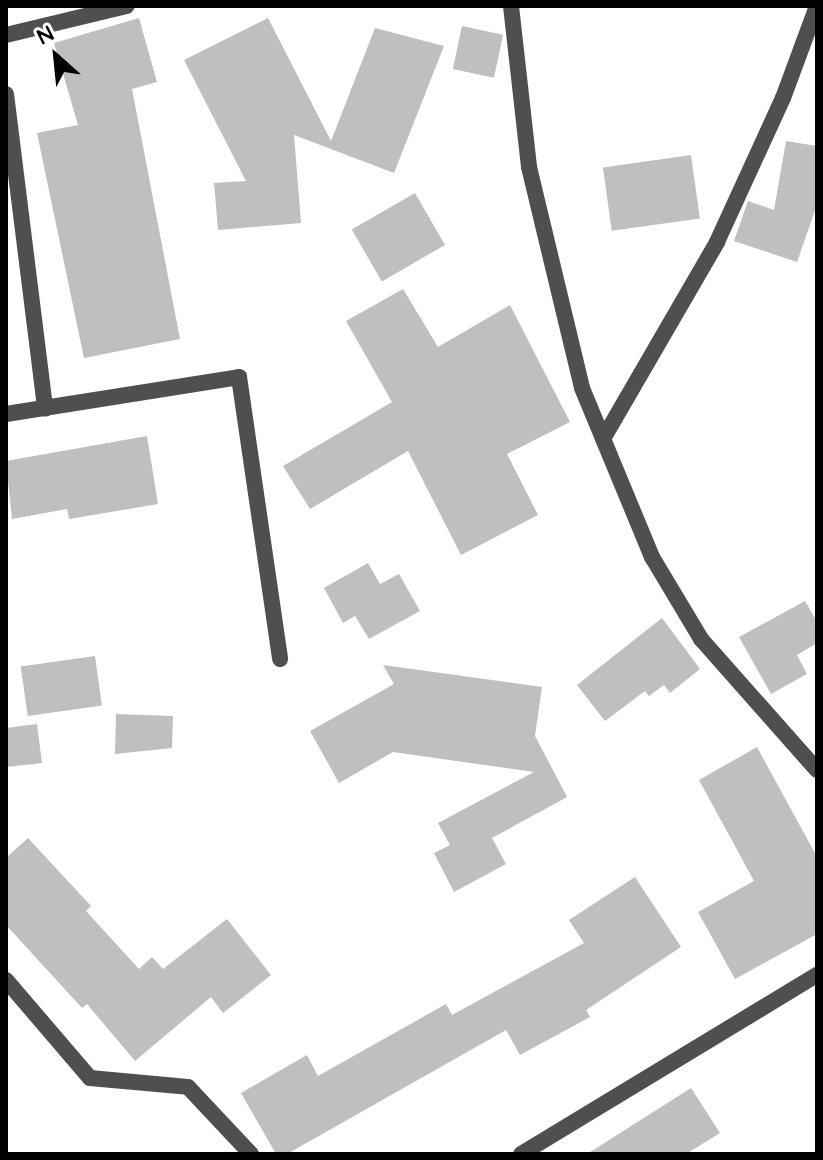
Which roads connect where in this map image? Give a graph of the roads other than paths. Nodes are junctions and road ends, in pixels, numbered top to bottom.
1 (127, 6) edge
2 (511, 6) edge
3 (817, 6) edge
4 (6, 35) edge
5 (6, 94) edge
6 (45, 409) junction
7 (6, 414) edge
8 (603, 439) junction
9 (280, 659) dead end
10 (817, 770) edge
11 (817, 975) edge
12 (6, 980) edge
13 (251, 1154) edge
14 (521, 1154) edge

1 - 4 street
2 - 8 street
3 - 8 street
5 - 6 street
6 - 7 street
6 - 9 street
8 - 10 street
11 - 14 street
12 - 13 street

